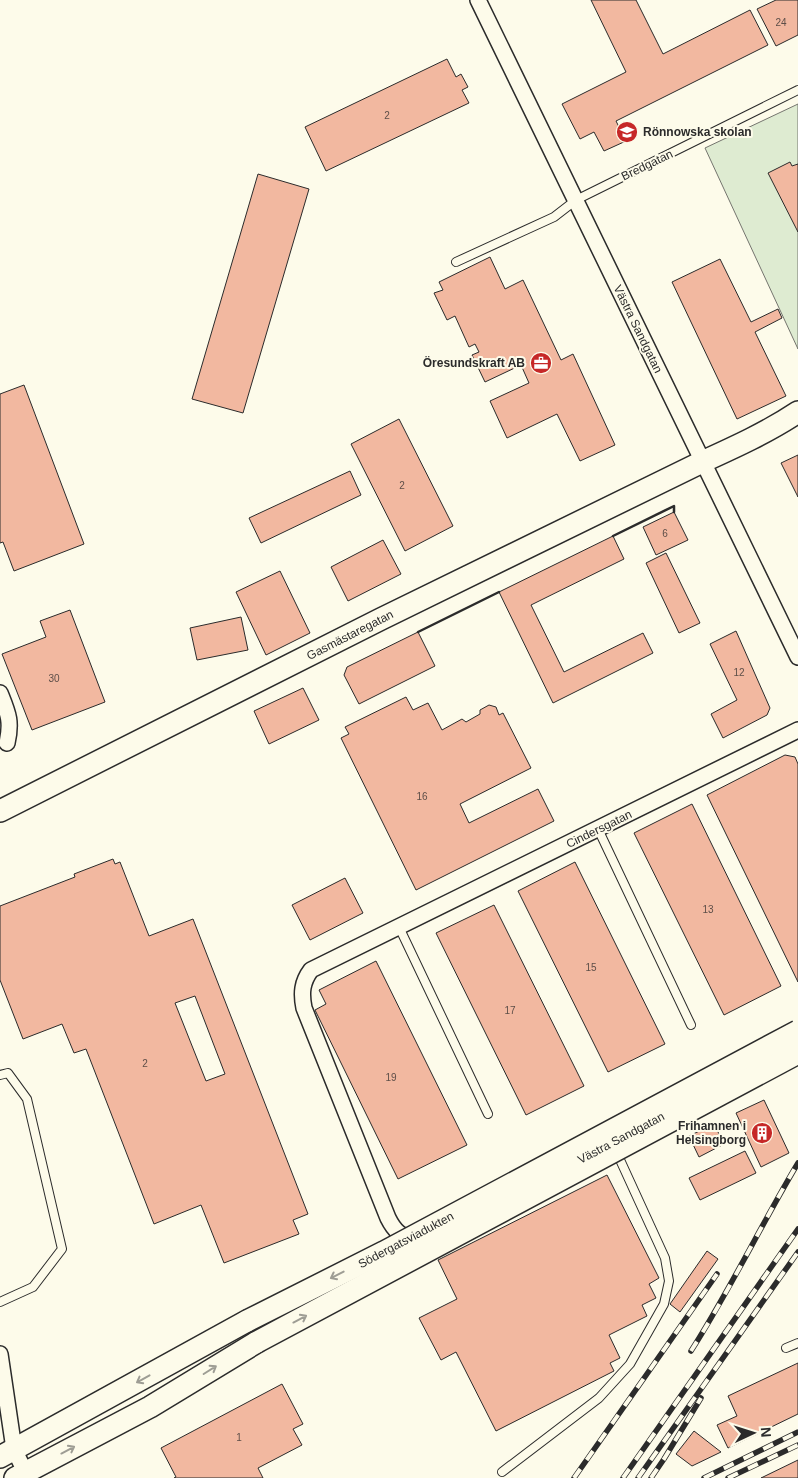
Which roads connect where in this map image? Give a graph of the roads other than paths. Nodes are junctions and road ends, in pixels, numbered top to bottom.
1 (478, 0) edge
2 (798, 90) edge
3 (576, 200) junction
4 (456, 262) dead end
5 (798, 412) edge
6 (702, 462) junction
7 (798, 657) edge
8 (0, 693) edge
9 (798, 730) edge
10 (7, 743) dead end
11 (0, 811) edge
12 (598, 829) junction
13 (399, 927) junction
14 (691, 1024) dead end
15 (798, 1031) edge
16 (798, 1044) edge
17 (798, 1053) edge
18 (0, 1075) edge
19 (488, 1114) dead end
20 (612, 1143) junction
21 (444, 1234) joint
22 (0, 1302) edge
23 (798, 1343) edge
24 (786, 1348) dead end
25 (0, 1354) edge
26 (7, 1453) edge
27 (502, 1472) dead end
28 (23, 1476) edge

1 - 3 street, Västra Sandgatan
2 - 3 lane, Bredgatan
3 - 4 lane, Bredgatan
3 - 6 street, Västra Sandgatan
5 - 6 main road
6 - 7 street, Västra Sandgatan
6 - 11 main road, Gasmästaregatan
8 - 10 street
9 - 12 street, Cindersgatan
12 - 13 street, Cindersgatan
12 - 14 lane
13 - 19 lane
13 - 21 street, Cindersgatan
15 -> 26 main road, Södergatsviadukten, bridge
16 - 20 street, Västra Sandgatan
28 -> 17 main road, Södergatsviadukten, bridge
18 - 22 lane
20 - 21 street, Västra Sandgatan
20 - 27 lane
23 - 24 lane
25 - 26 street
26 - 28 street

